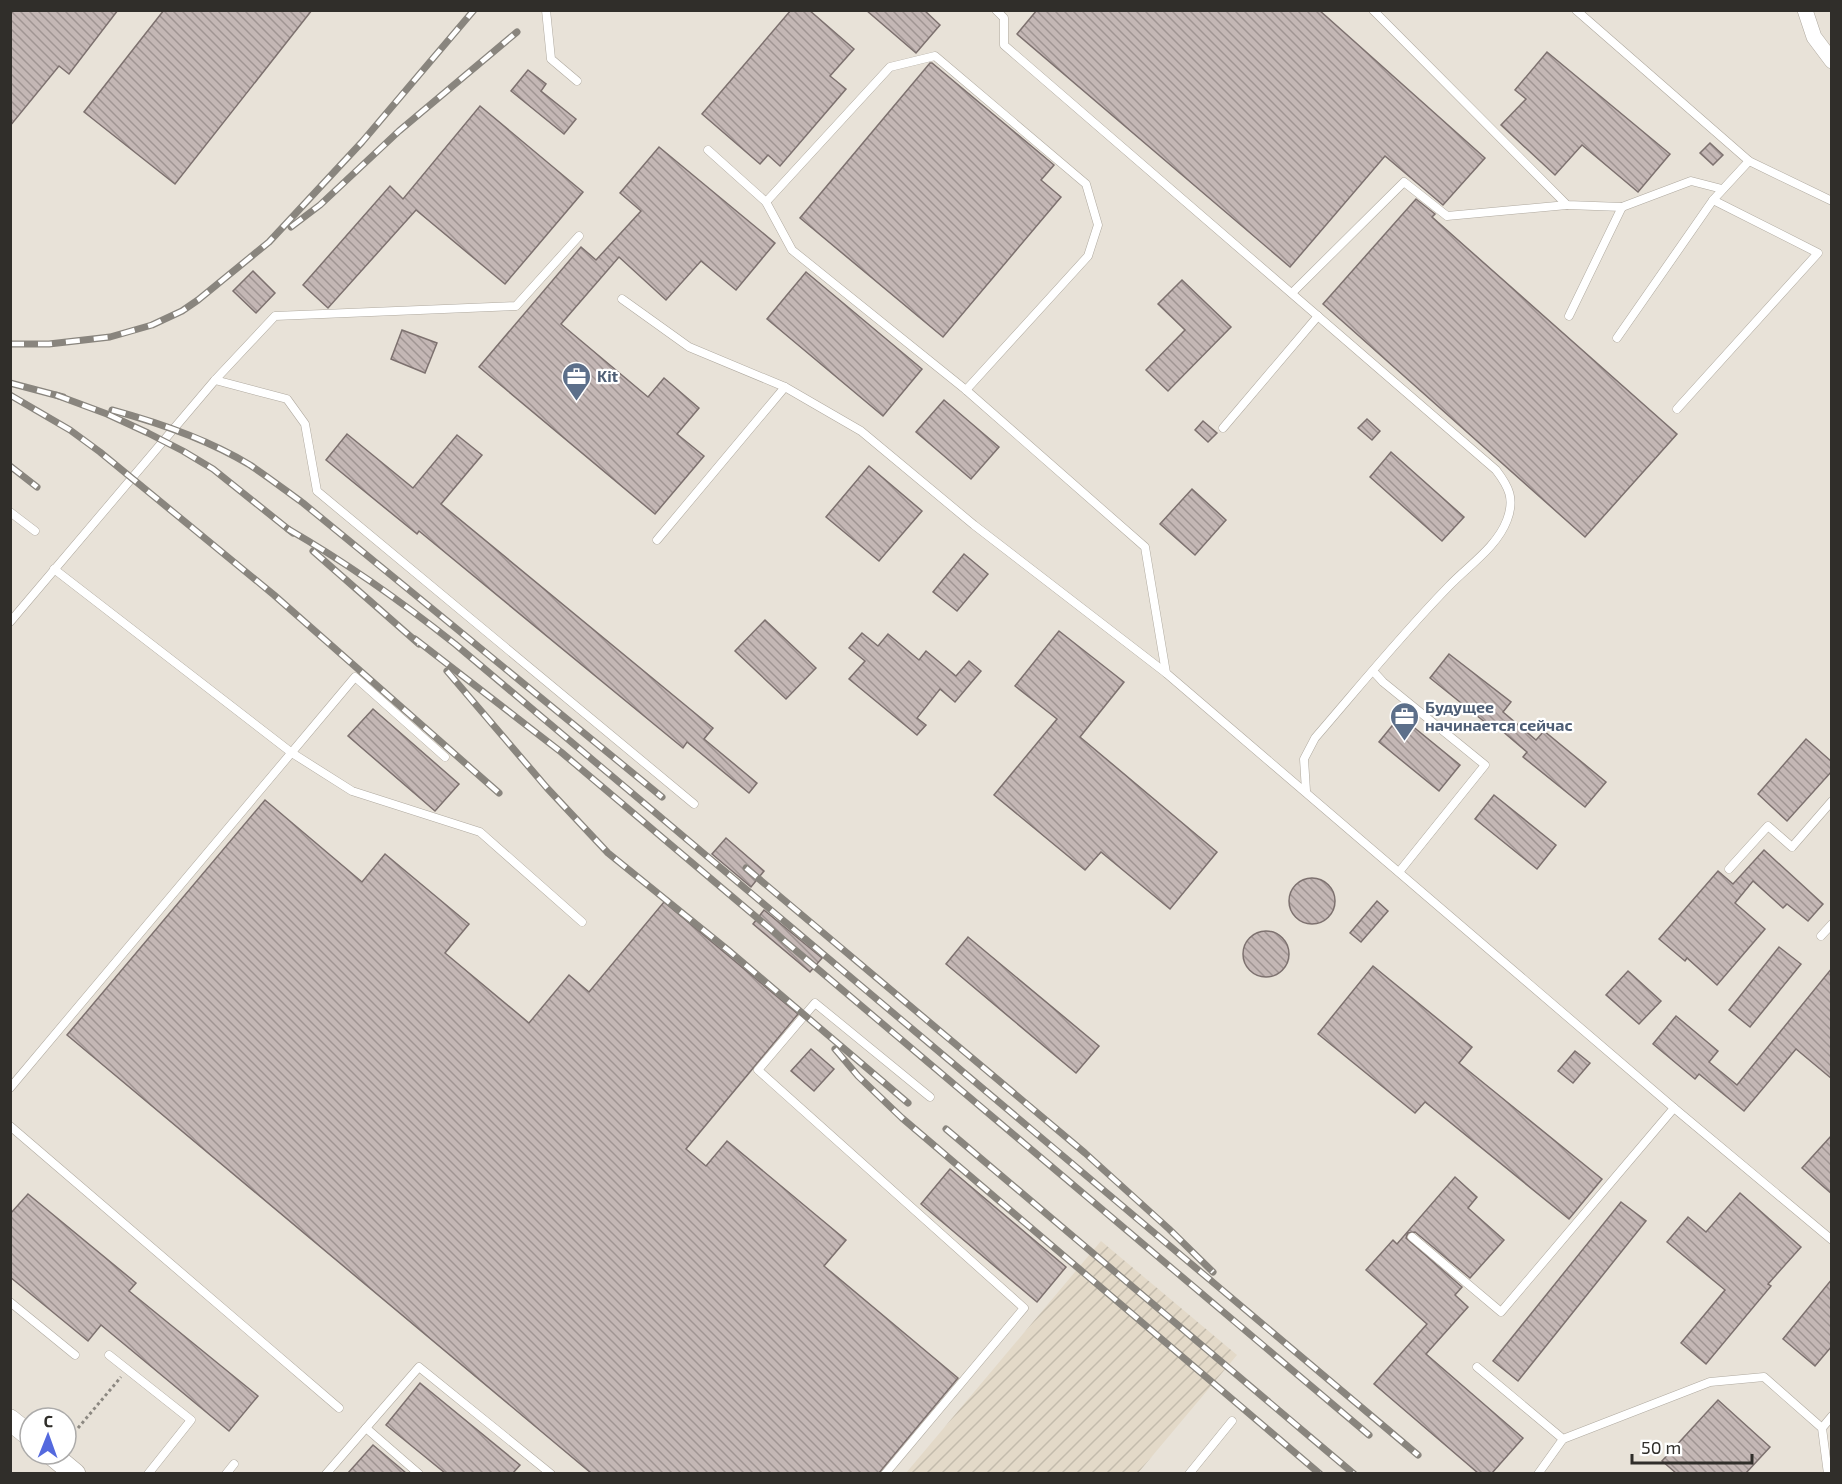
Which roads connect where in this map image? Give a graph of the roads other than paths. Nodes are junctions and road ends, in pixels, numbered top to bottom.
1 (546, 10) edge
2 (996, 10) edge
3 (1372, 10) edge
4 (1576, 10) edge
5 (1805, 10) edge
6 (1832, 61) edge
7 (577, 81) dead end
8 (708, 150) dead end
9 (1749, 161) junction
10 (1722, 189) junction
11 (1713, 200) junction
12 (1832, 201) edge
13 (766, 202) junction
14 (1567, 205) junction
15 (1622, 207) junction
16 (579, 236) dead end
17 (1292, 293) junction
18 (622, 299) dead end
19 (1318, 316) junction
20 (1569, 316) dead end
21 (1617, 338) dead end
22 (215, 380) junction
23 (785, 387) junction
24 (966, 390) junction
25 (1677, 409) dead end
26 (1222, 428) dead end
27 (10, 512) edge
28 (35, 531) dead end
29 (657, 540) dead end
30 (54, 569) junction
31 (10, 622) edge
32 (1373, 671) junction
33 (1166, 673) junction
34 (292, 753) junction
35 (445, 757) dead end
36 (1306, 791) junction
37 (1832, 801) edge
38 (694, 804) dead end
39 (1729, 869) dead end
40 (1399, 872) junction
41 (582, 922) dead end
42 (1832, 924) edge
43 (1821, 936) dead end
44 (10, 1088) edge
45 (930, 1097) dead end
46 (1674, 1108) junction
47 (10, 1126) edge
48 (1412, 1238) dead end
49 (1832, 1240) edge
50 (10, 1302) edge
51 (109, 1354) dead end
52 (75, 1355) dead end
53 (1477, 1367) dead end
54 (339, 1408) dead end
55 (1832, 1416) edge
56 (1232, 1421) dead end
57 (366, 1428) junction
58 (1822, 1428) junction
59 (1563, 1439) junction
60 (234, 1464) dead end
61 (148, 1473) edge
62 (226, 1473) edge
63 (326, 1473) edge
64 (419, 1473) edge
65 (551, 1473) edge
66 (885, 1473) edge
67 (1190, 1473) edge
68 (1538, 1473) edge
69 (1828, 1473) edge

1 - 7 lane
2 - 17 lane
3 - 14 lane
4 - 9 lane
5 - 6 street
8 - 13 lane
9 - 10 lane
9 - 12 lane
10 - 11 lane
10 - 15 lane
11 - 21 lane
11 - 25 lane
13 - 24 lane
13 - 24 lane
14 - 15 lane
14 - 17 lane
15 - 20 lane
16 - 22 lane
17 - 19 lane
18 - 23 lane
19 - 26 lane
19 - 32 lane
22 - 30 lane
22 - 38 lane
23 - 29 lane
23 - 33 lane
24 - 33 lane
27 - 28 lane
30 - 31 lane
30 - 34 lane
32 - 36 lane
32 - 40 lane
33 - 36 lane
34 - 35 lane
34 - 41 lane
34 - 44 lane
36 - 40 lane
37 - 39 lane
40 - 46 lane
42 - 43 lane
45 - 66 lane
46 - 48 lane
46 - 49 lane
47 - 54 lane
50 - 52 lane
51 - 61 lane
53 - 59 lane
55 - 58 lane
56 - 67 lane
57 - 63 lane
57 - 64 lane
57 - 65 lane
58 - 59 lane
58 - 69 lane
59 - 68 lane
60 - 62 lane

